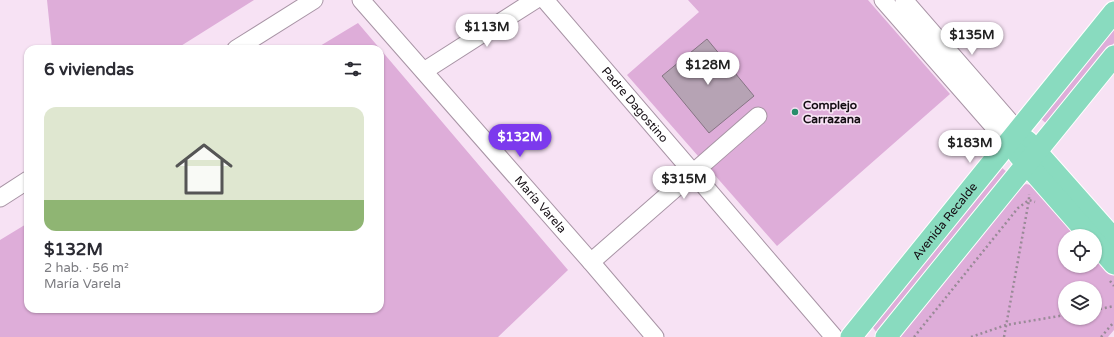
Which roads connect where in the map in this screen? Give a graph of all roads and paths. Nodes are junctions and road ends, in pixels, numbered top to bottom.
1 (314, 0) edge
2 (362, 0) edge
3 (535, 0) edge
4 (545, 0) edge
5 (884, 0) edge
6 (904, 0) edge
7 (1114, 12) edge
8 (242, 45) edge
9 (1114, 56) edge
10 (424, 71) junction
11 (758, 116) dead end
12 (1013, 137) junction
13 (1032, 158) junction
14 (693, 172) junction
15 (24, 183) edge
16 (1029, 193) dead end
17 (0, 198) edge
18 (1029, 200) junction
19 (1041, 204) dead end
20 (1085, 229) edge
21 (1114, 239) edge
22 (1102, 250) edge
23 (591, 262) junction
24 (1114, 264) edge
25 (1114, 306) edge
26 (1102, 309) edge
27 (1058, 316) edge
28 (1114, 322) edge
29 (1006, 326) junction
30 (655, 337) edge
31 (834, 337) edge
32 (850, 337) edge
33 (886, 337) edge
34 (914, 337) edge
35 (971, 337) edge
36 (1004, 337) edge
37 (1101, 337) edge

1 - 8 street
2 - 10 street, María Varela
3 - 10 street
4 - 14 street, Padre Dagostino
5 - 12 street
6 - 12 street
7 - 12 main road, Avenida Recalde
9 - 13 main road
10 - 23 street, María Varela
11 - 14 street
12 - 13 main road
12 - 32 main road, Avenida Recalde
13 - 20 main road
13 - 21 main road
13 - 33 main road
14 - 23 street
14 - 31 street, Padre Dagostino
15 - 17 street
16 - 18 path
18 - 19 path
18 - 29 path
18 - 34 path
22 - 24 main road
23 - 30 street, María Varela
25 - 26 path
27 - 29 path
28 - 37 path
29 - 35 path
29 - 36 path

